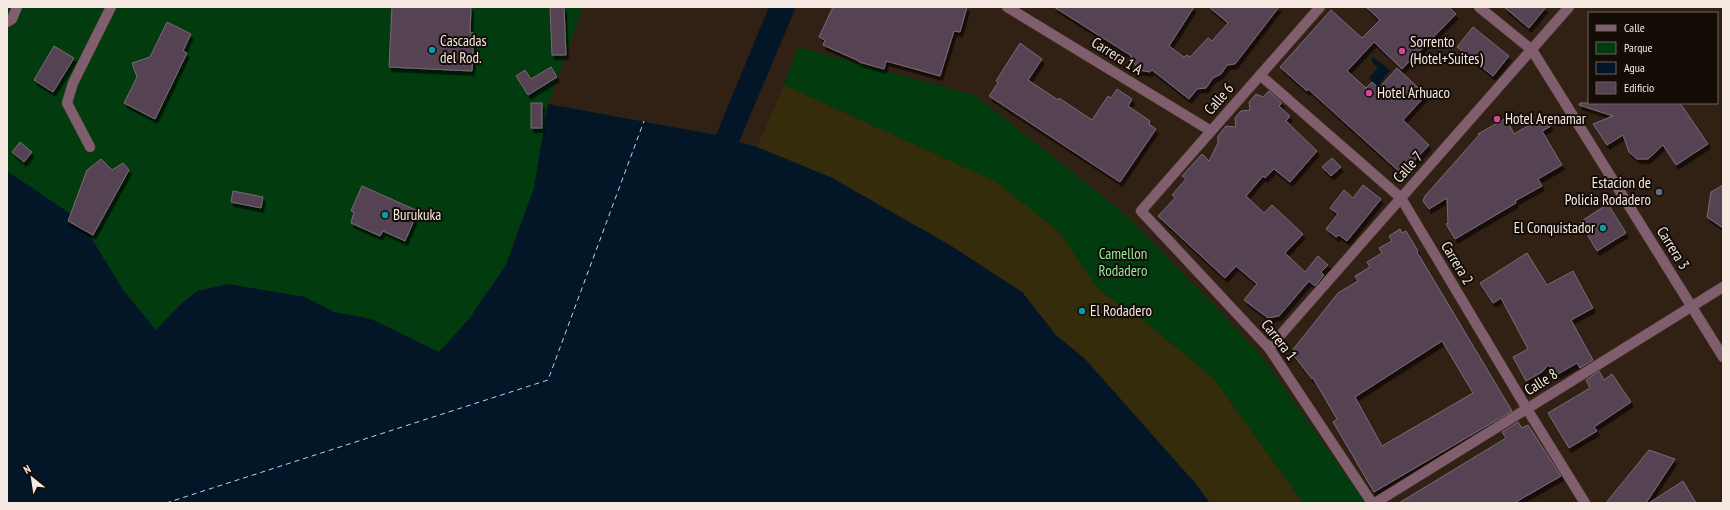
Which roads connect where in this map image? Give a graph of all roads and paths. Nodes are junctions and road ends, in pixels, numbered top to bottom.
1 (17, 7) edge
2 (111, 7) edge
3 (1007, 7) edge
4 (1320, 7) edge
5 (1479, 7) edge
6 (1569, 7) edge
7 (7, 22) edge
8 (1532, 50) junction
9 (1260, 76) junction
10 (1211, 132) junction
11 (90, 147) dead end
12 (1400, 198) junction
13 (1141, 212) joint
14 (1723, 288) edge
15 (1692, 307) junction
16 (1269, 348) junction
17 (1723, 357) edge
18 (1527, 409) junction
19 (1372, 503) edge
20 (1375, 503) edge
21 (1585, 503) edge

1 - 7 street
2 - 11 street
3 - 10 street, Carrera 1 A
4 - 9 street, Calle 6
5 - 8 street, Carrera 3
6 - 8 street, Calle 7
8 - 12 street, Calle 7
8 - 15 street, Carrera 3
9 - 10 street, Calle 6
9 - 12 street, Carrera 2
10 - 13 street, Calle 6
12 - 16 street, Calle 7
12 - 18 street, Carrera 2
13 - 16 street, Carrera 1
14 - 15 street, Calle 8
15 - 17 street, Carrera 3
15 - 18 street, Calle 8
16 - 19 street, Carrera 1
18 - 20 street, Calle 8
18 - 21 street, Carrera 2

